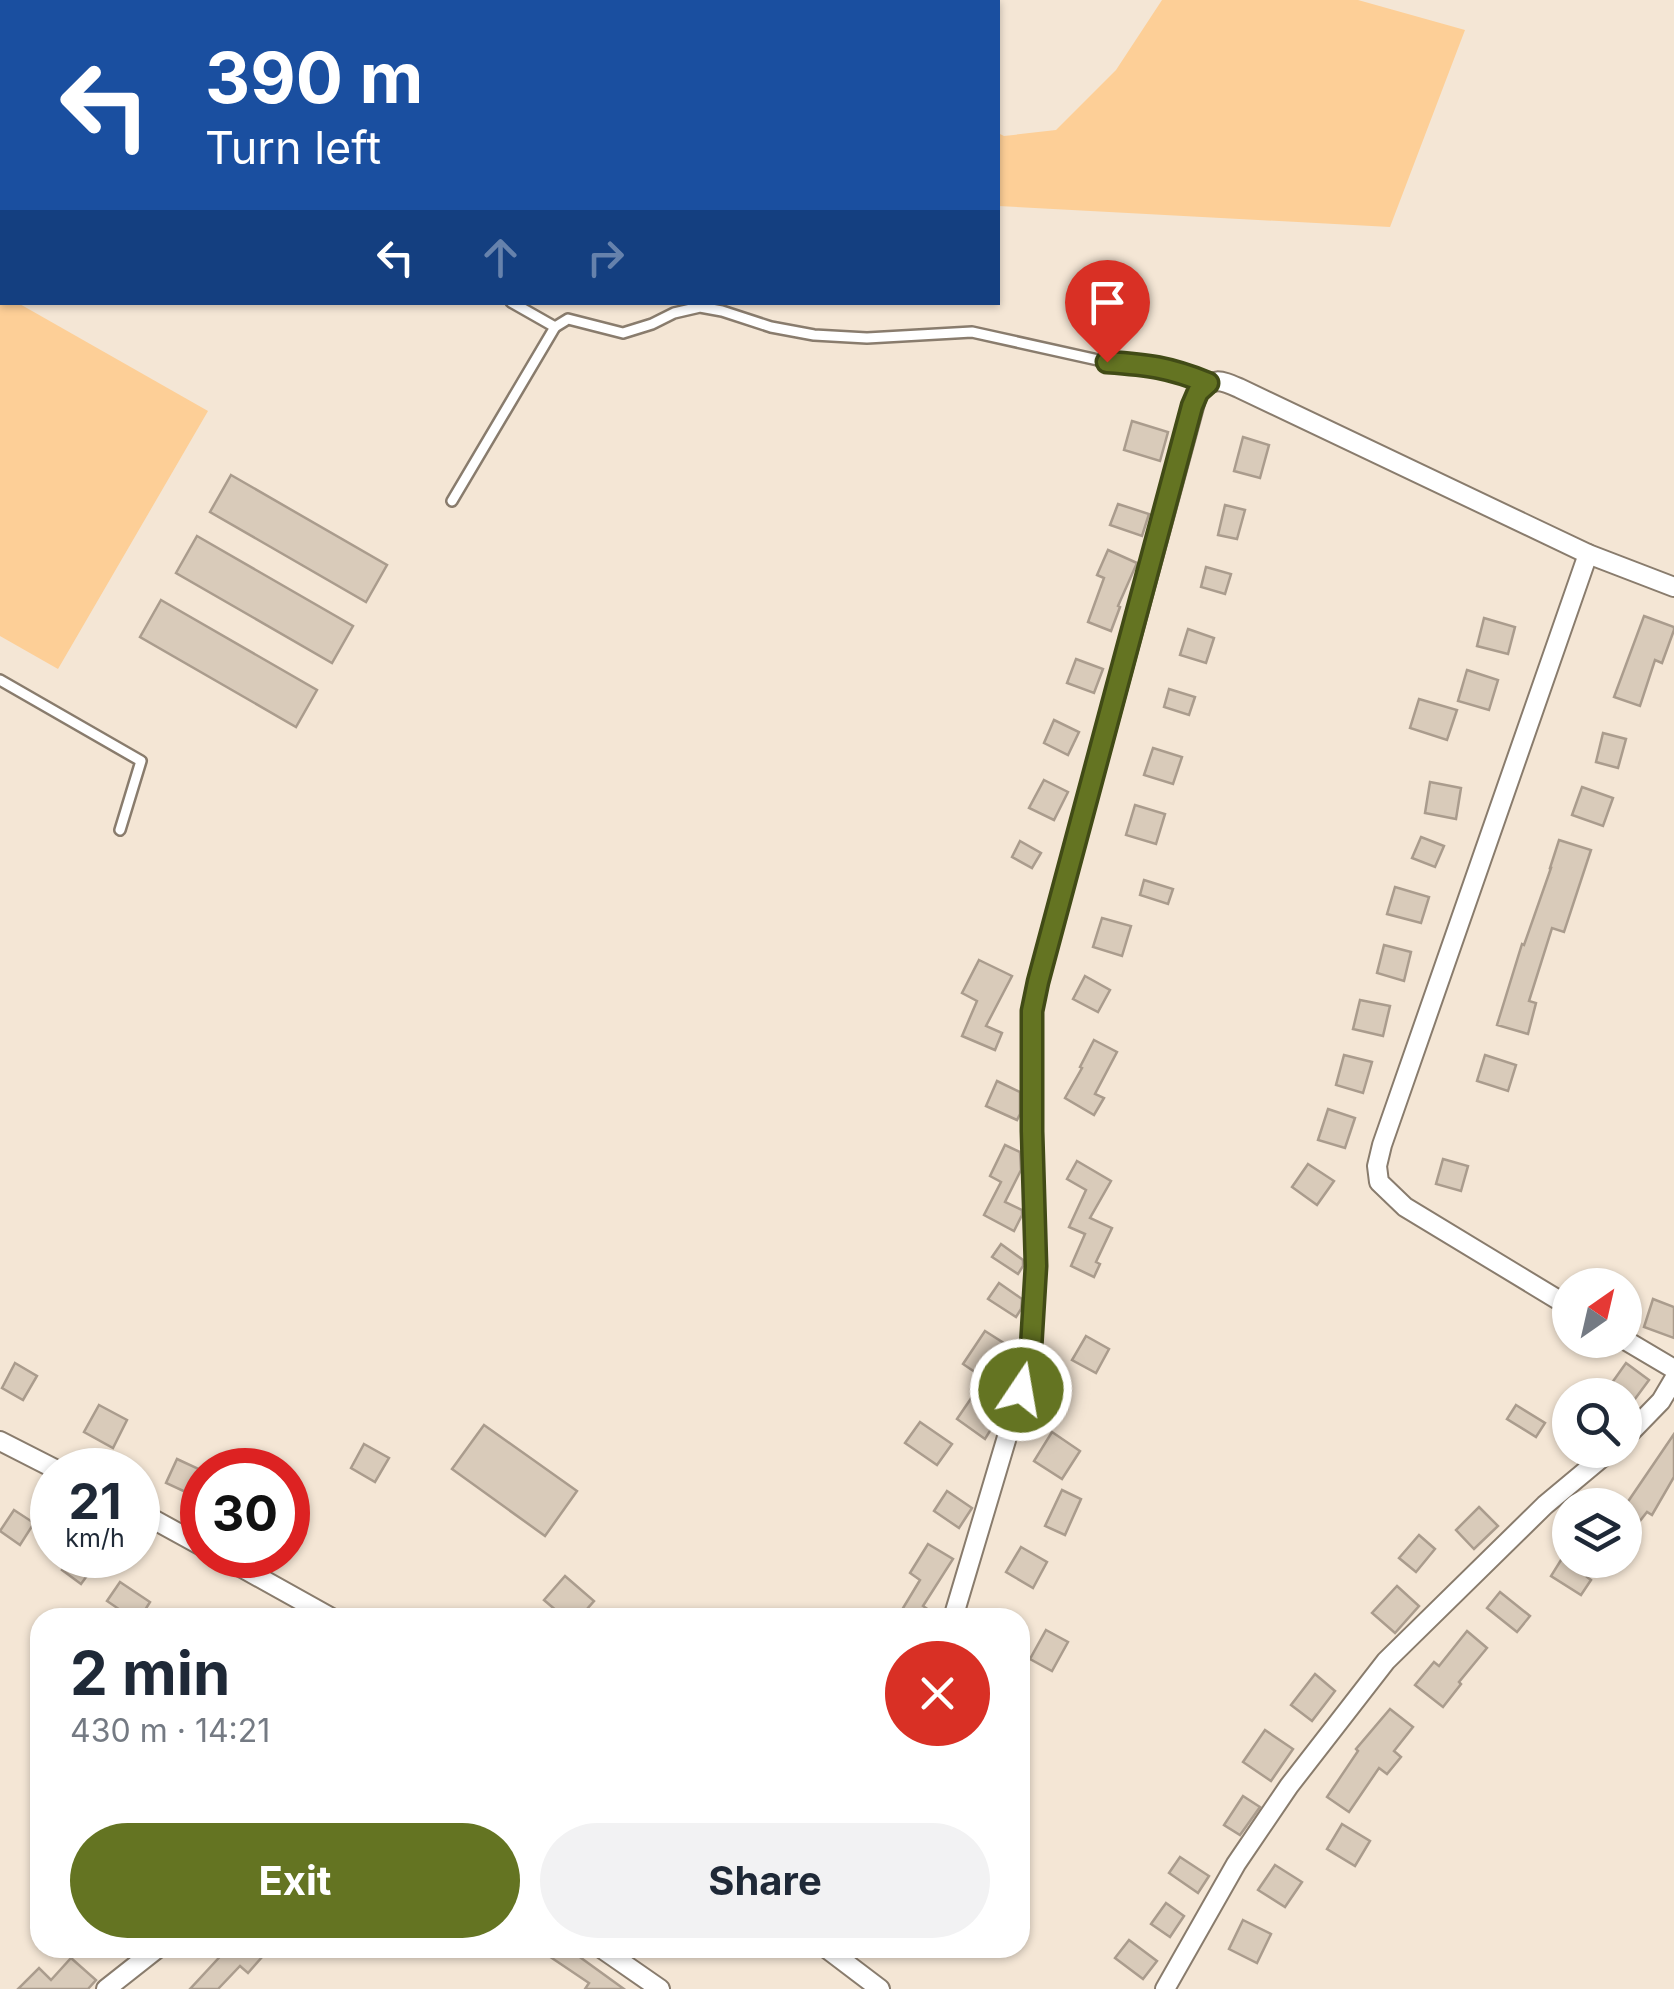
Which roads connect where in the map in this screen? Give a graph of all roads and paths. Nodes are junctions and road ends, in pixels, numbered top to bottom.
1 (516, 305) edge
2 (555, 328) junction
3 (1208, 383) junction
4 (452, 501) dead end
5 (1588, 554) junction
6 (1674, 586) edge
7 (0, 680) edge
8 (120, 830) dead end
9 (1552, 1296) edge
10 (1642, 1350) edge
11 (1674, 1370) edge
12 (1674, 1379) edge
13 (1642, 1421) edge
14 (0, 1441) edge
15 (30, 1456) edge
16 (1589, 1468) edge
17 (261, 1578) edge
18 (298, 1598) junction
19 (300, 1608) edge
20 (315, 1608) edge
21 (956, 1608) edge
22 (145, 1958) edge
23 (616, 1958) edge
24 (839, 1958) edge
25 (106, 1989) edge
26 (660, 1989) edge
27 (880, 1989) edge
28 (1165, 1989) edge

1 - 2 lane
2 - 3 lane
2 - 4 lane
3 - 5 street
3 - 21 street
5 - 6 street
5 - 9 street
7 - 8 lane
10 - 11 street
12 - 13 street
14 - 15 street
16 - 28 street
17 - 18 street
18 - 19 street
18 - 20 street
22 - 25 street
23 - 26 street
24 - 27 street

